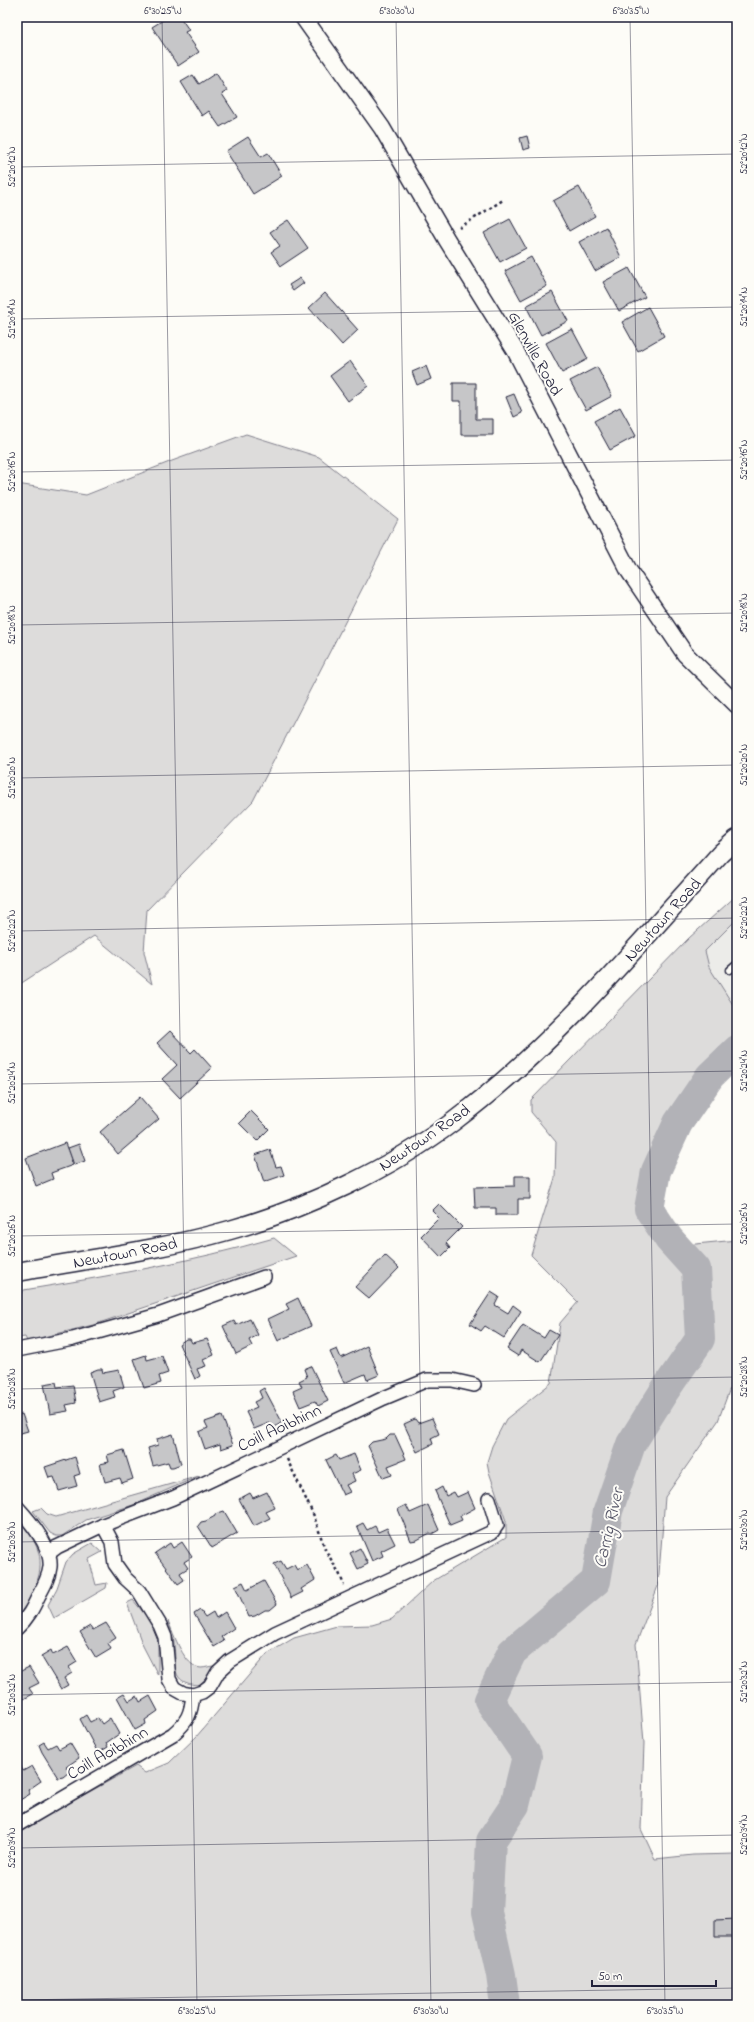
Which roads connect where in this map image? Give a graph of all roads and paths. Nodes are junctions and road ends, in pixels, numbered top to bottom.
1 (303, 17) edge
2 (503, 200) dead end
3 (444, 236) junction
4 (737, 705) edge
5 (737, 839) edge
6 (737, 964) edge
7 (730, 970) dead end
8 (17, 1272) edge
9 (264, 1277) dead end
10 (17, 1350) edge
11 (474, 1385) dead end
12 (281, 1446) junction
13 (489, 1500) dead end
14 (17, 1507) edge
15 (103, 1525) junction
16 (49, 1553) junction
17 (350, 1598) junction
18 (17, 1628) edge
19 (193, 1695) junction
20 (18, 1824) dead end

1 - 3 street, Glenville Road
2 - 3 path
3 - 4 street, Glenville Road
5 - 8 main road, Newtown Road
6 - 7 lane
9 - 10 street
11 - 12 street, Coill Aoibhinn
12 - 15 street, Coill Aoibhinn
12 - 17 path
13 - 17 street
14 - 16 street
15 - 16 street, Coill Aoibhinn
15 - 19 street
16 - 18 street
17 - 19 street
19 - 20 street, Coill Aoibhinn

